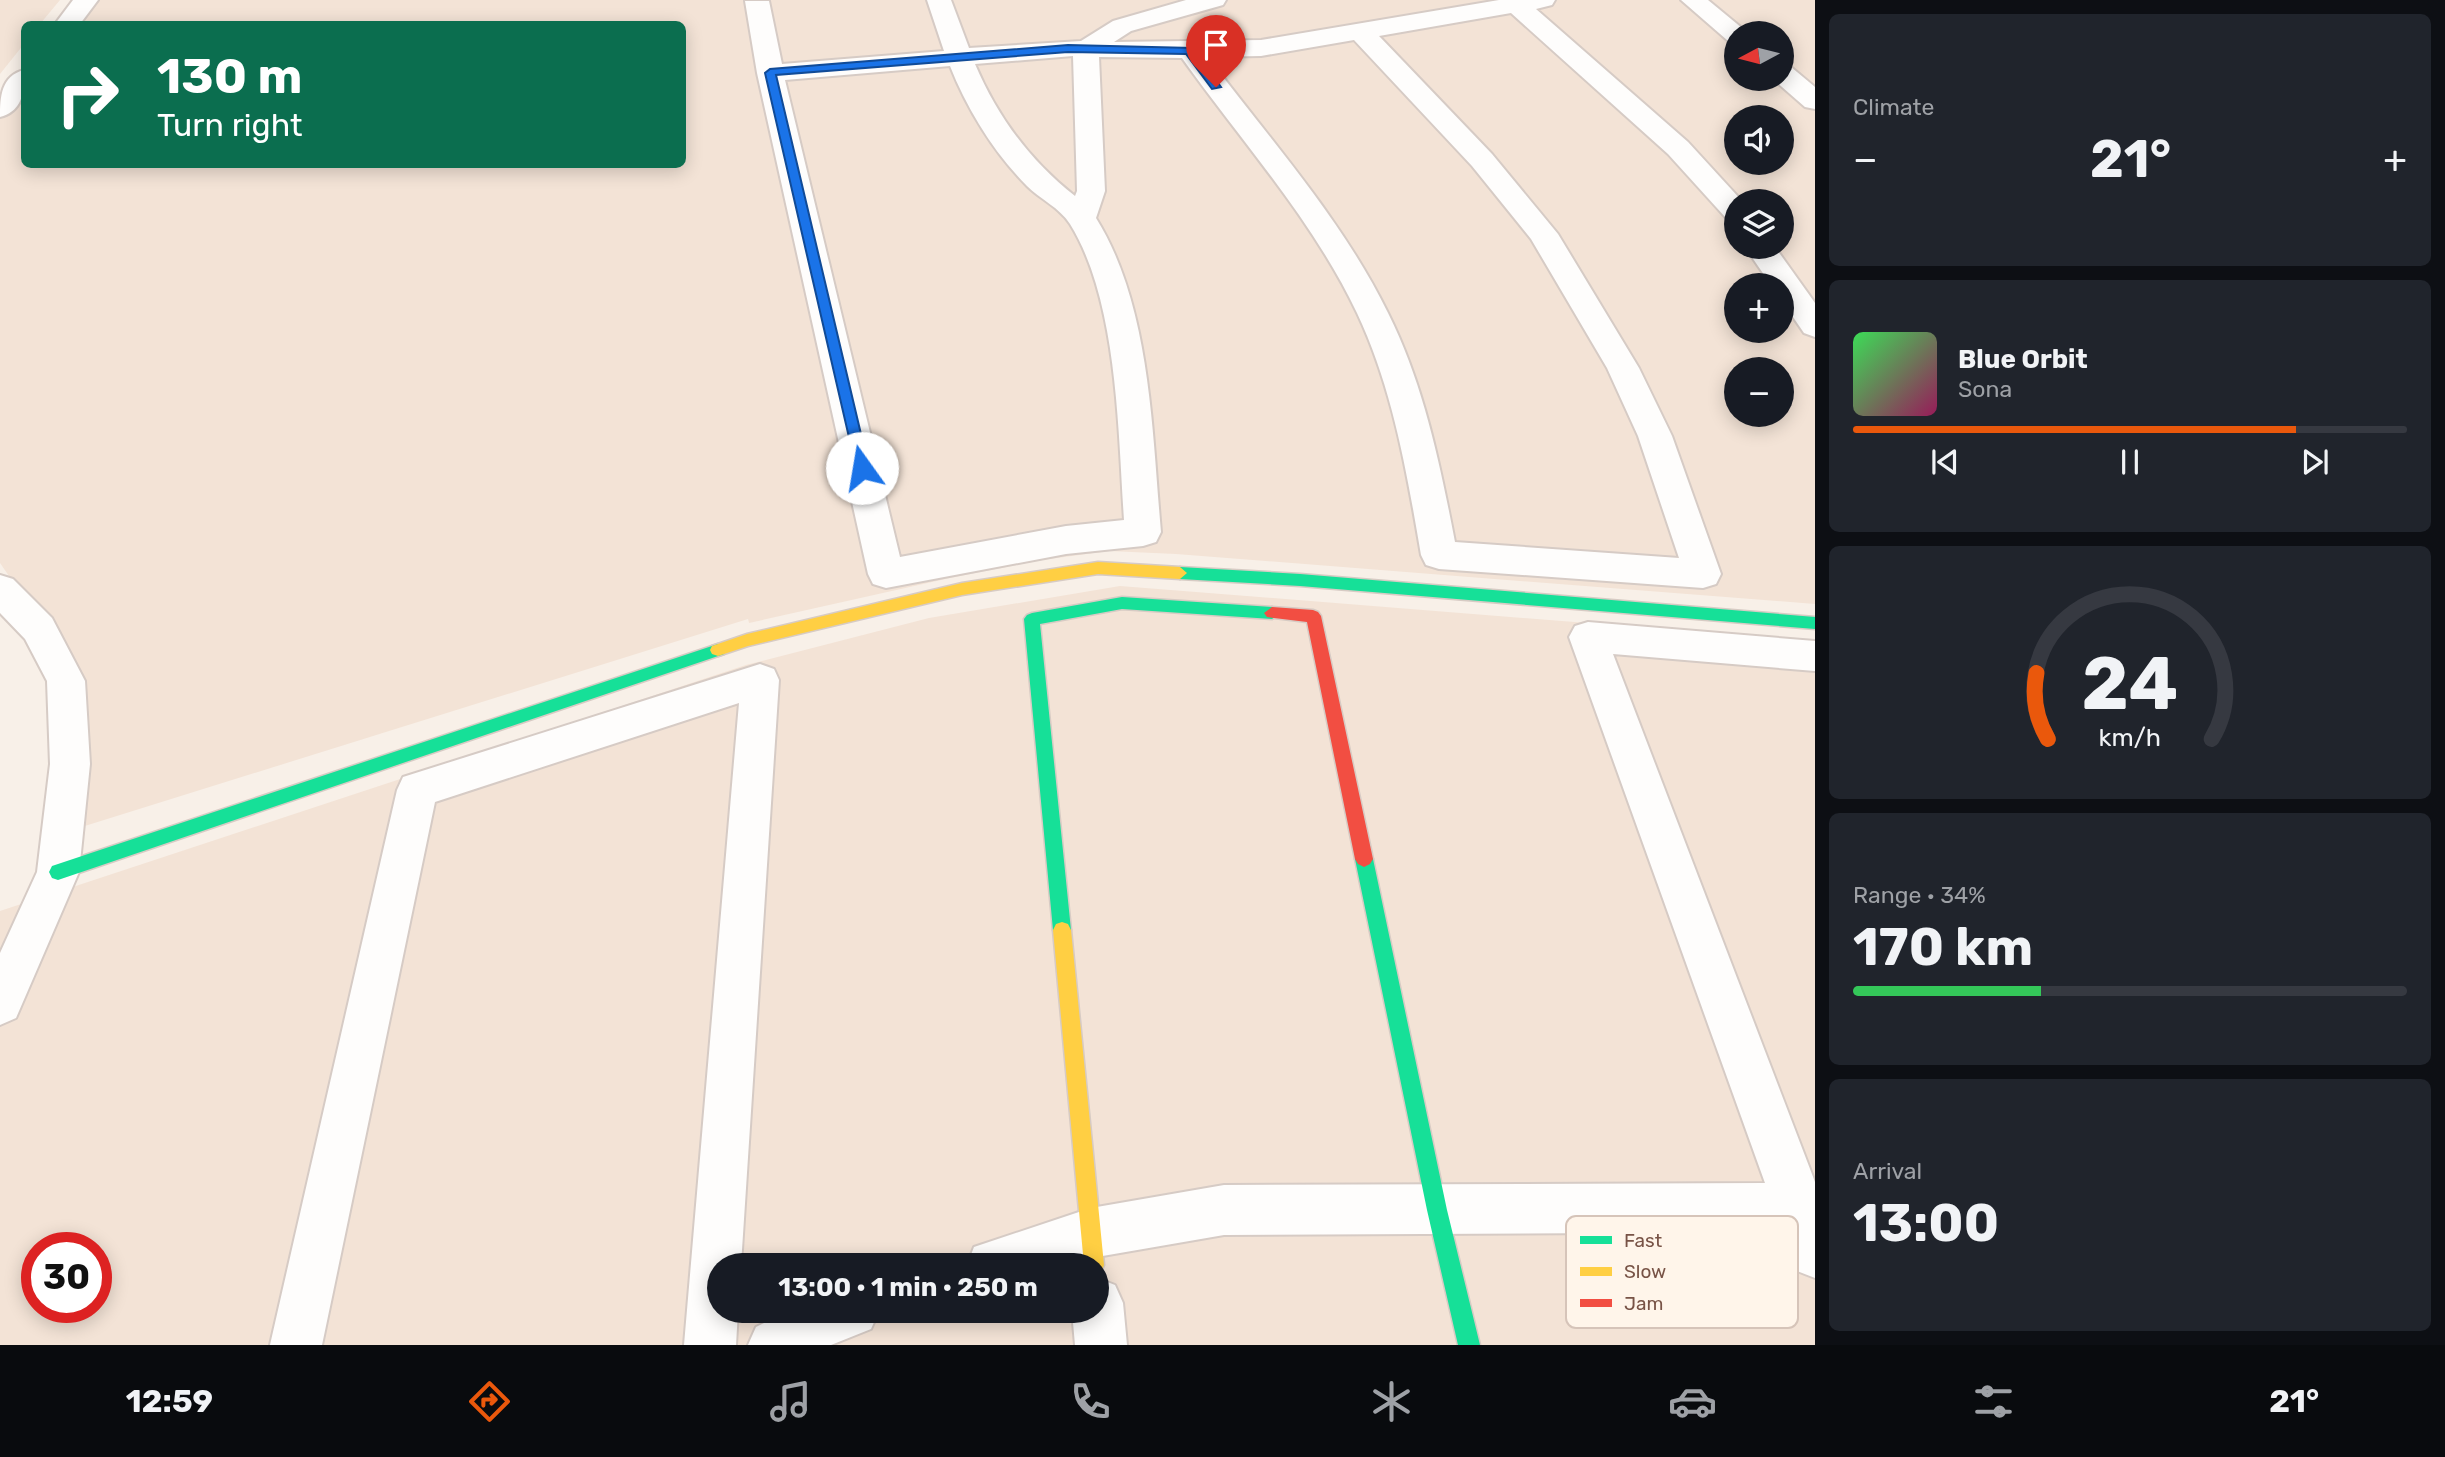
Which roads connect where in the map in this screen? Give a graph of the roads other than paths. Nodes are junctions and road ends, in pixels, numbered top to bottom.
1 (86, 0) edge
2 (939, 0) edge
3 (1122, 0) edge
4 (1214, 0) edge
5 (1693, 0) edge
6 (757, 1) edge
7 (1530, 3) edge
8 (69, 21) edge
9 (1724, 25) edge
10 (1122, 26) junction
11 (1361, 32) junction
12 (1086, 49) junction
13 (1190, 51) junction
14 (957, 57) junction
15 (770, 73) junction
16 (21, 82) edge
17 (1794, 83) edge
18 (1815, 101) edge
19 (0, 109) edge
20 (1724, 199) edge
21 (1082, 218) junction
22 (1768, 259) edge
23 (1815, 326) edge
24 (0, 589) edge
25 (1815, 623) edge
26 (1815, 656) edge
27 (58, 872) junction
28 (0, 1003) edge
29 (1806, 1207) edge
30 (1437, 1210) junction
31 (1093, 1249) edge
32 (1815, 1252) edge
33 (1068, 1253) edge
34 (820, 1323) edge
35 (1099, 1323) edge
36 (296, 1345) edge
37 (710, 1345) edge
38 (774, 1345) edge
39 (1101, 1345) edge
40 (1469, 1345) edge

1 - 8 street
2 - 14 street
3 - 10 street
4 - 10 street
5 - 9 street
6 - 15 street
7 - 11 street
7 - 20 street
10 - 12 street
11 - 13 street
11 - 13 street
12 - 13 street
12 - 14 street
12 - 21 street
14 - 15 street
14 - 21 street
15 - 21 street
16 - 19 street
17 - 18 street
22 - 23 street
24 - 27 street
25 - 27 street
26 - 29 street
27 - 28 street
29 - 30 street
29 - 32 street
30 - 31 street
30 - 31 street
30 - 40 street
31 - 33 street
34 - 38 street
35 - 39 street
36 - 37 street

